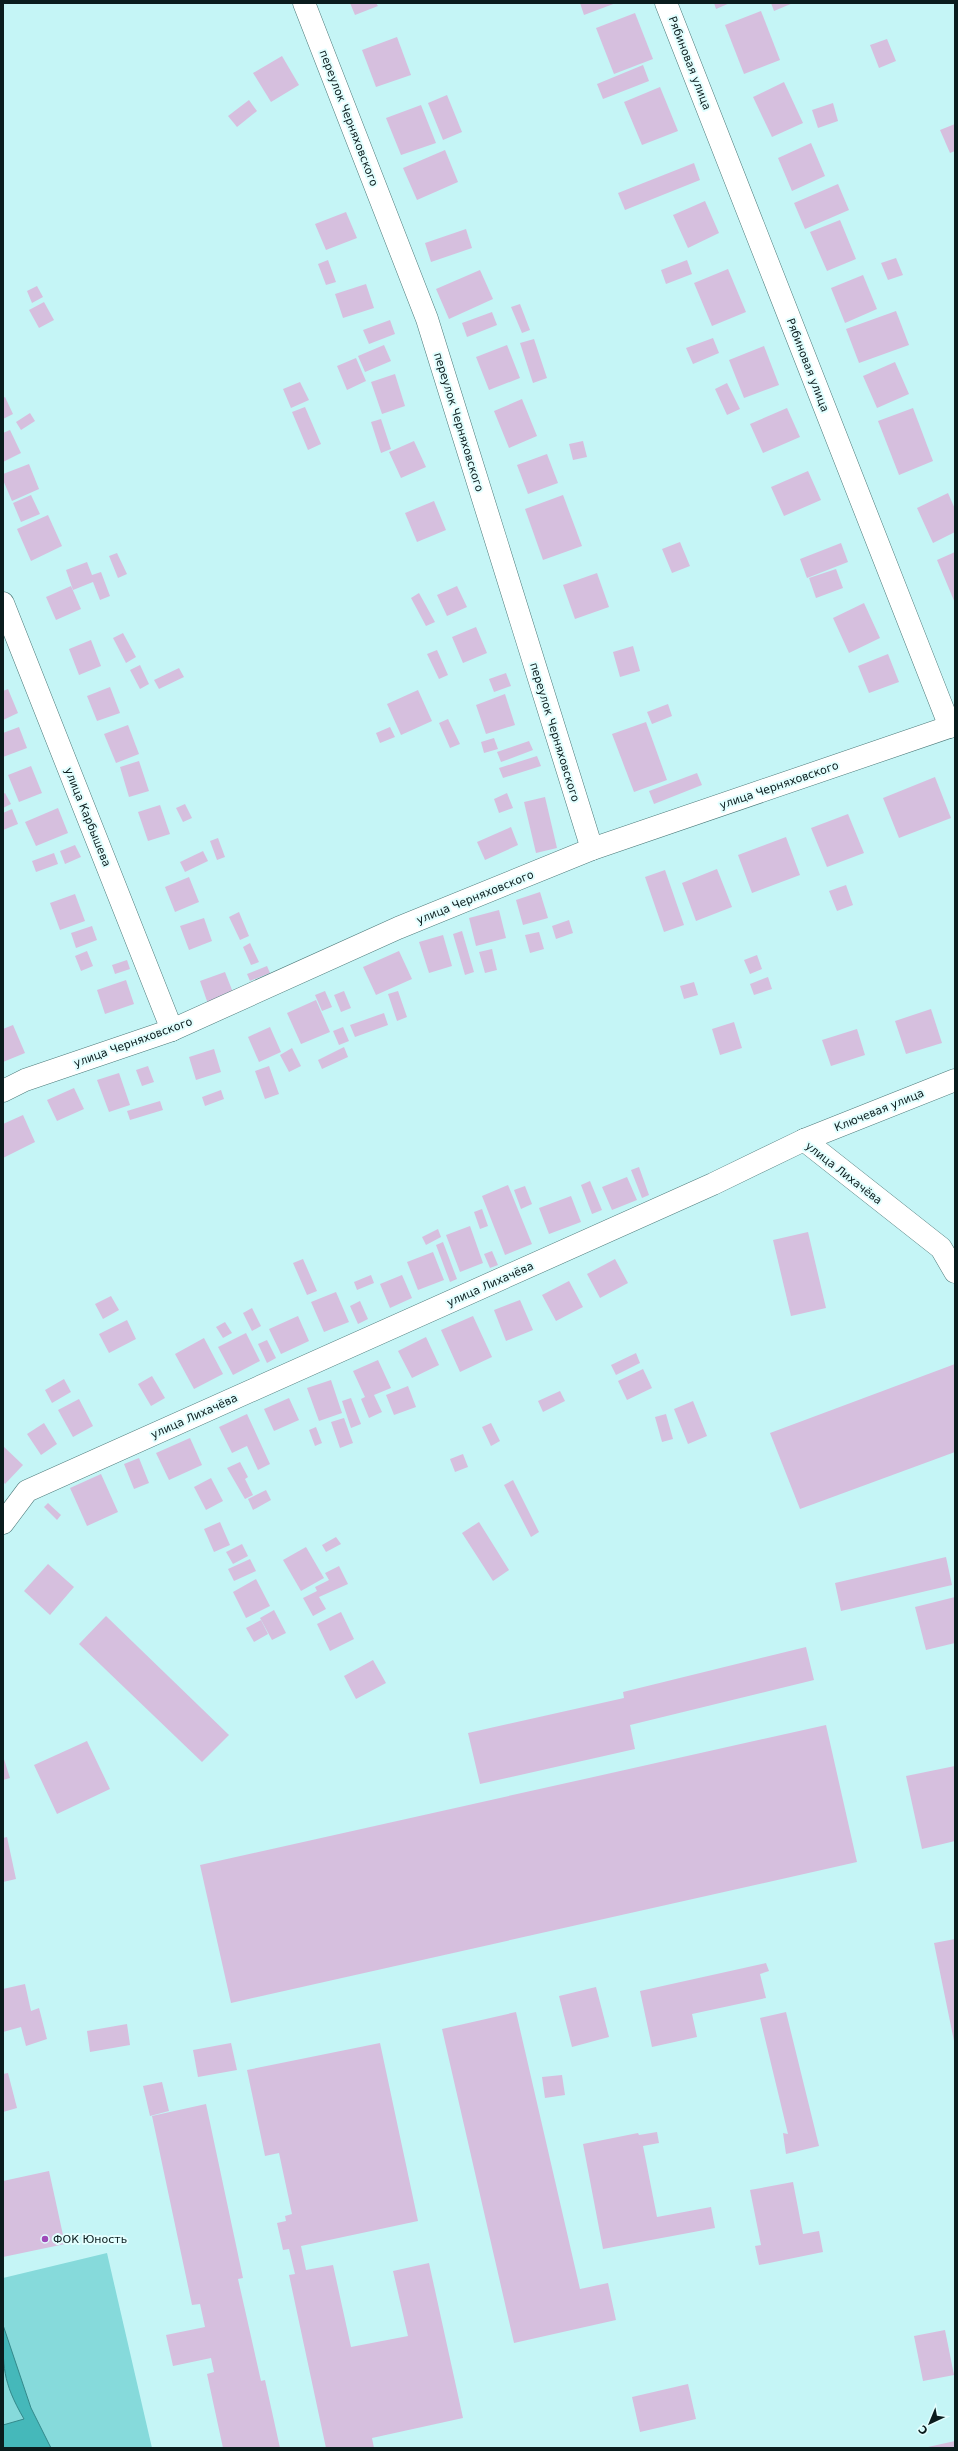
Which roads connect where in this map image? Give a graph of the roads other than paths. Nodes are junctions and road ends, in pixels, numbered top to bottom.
1 (304, 3) edge
2 (666, 3) edge
3 (3, 603) edge
4 (953, 726) edge
5 (592, 849) junction
6 (172, 1030) junction
7 (955, 1080) edge
8 (3, 1091) edge
9 (804, 1140) junction
10 (955, 1272) edge
11 (3, 1523) edge

1 - 5 street, переулок Черняховского
2 - 4 street, Рябиновая улица
3 - 6 street, улица Карбышева
4 - 5 street, улица Черняховского
5 - 6 street, улица Черняховского
6 - 8 street, улица Черняховского
7 - 9 street, Ключевая улица
9 - 10 street, улица Лихачёва
9 - 11 street, улица Лихачёва

